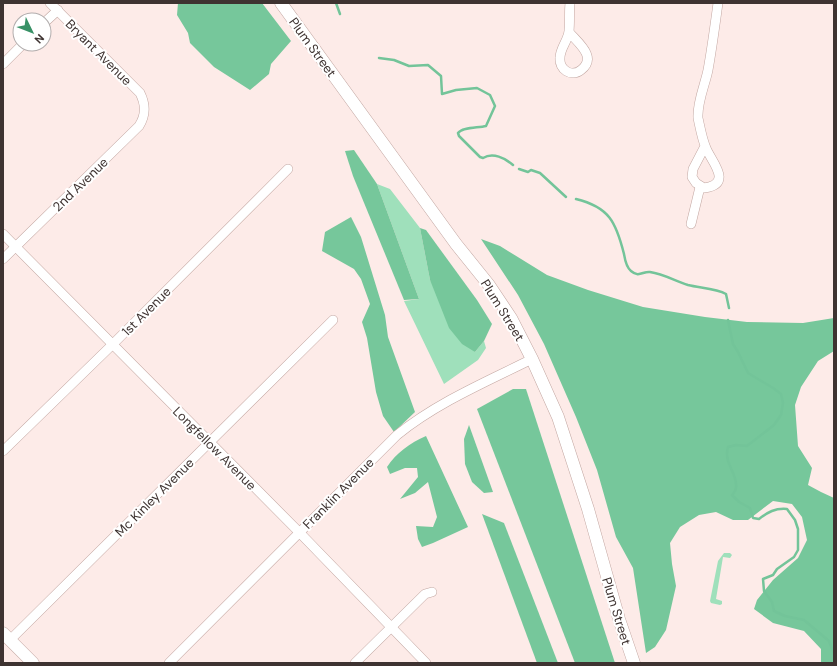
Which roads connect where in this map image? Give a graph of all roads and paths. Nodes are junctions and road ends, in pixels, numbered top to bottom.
1 (50, 3) edge
2 (280, 3) edge
3 (570, 3) edge
4 (718, 3) edge
5 (58, 10) junction
6 (52, 16) edge
7 (569, 32) dead end
8 (15, 52) edge
9 (3, 64) edge
10 (145, 103) joint
11 (705, 146) junction
12 (288, 169) dead end
13 (700, 187) junction
14 (691, 224) dead end
15 (3, 234) edge
16 (15, 247) junction
17 (3, 259) edge
18 (333, 320) dead end
19 (112, 345) junction
20 (532, 358) junction
21 (209, 442) junction
22 (3, 451) edge
23 (299, 532) junction
24 (432, 592) dead end
25 (392, 627) junction
26 (6, 636) edge
27 (33, 663) edge
28 (169, 663) edge
29 (356, 663) edge
30 (426, 663) edge
31 (634, 663) edge

1 - 5 street, Bryant Avenue
2 - 20 main road, Plum Street
3 - 7 street
4 - 11 street
5 - 6 street
5 - 10 street, Bryant Avenue
8 - 9 street
10 - 16 street, 2nd Avenue
11 - 13 street
11 - 13 street
12 - 19 street, 1st Avenue
13 - 14 street
15 - 16 street, Longfellow Avenue
16 - 17 street, 2nd Avenue
16 - 19 street, Longfellow Avenue
18 - 21 street, Mc Kinley Avenue
19 - 21 street, Longfellow Avenue
19 - 22 street, 1st Avenue
20 - 23 street, Franklin Avenue
20 - 31 main road, Plum Street
21 - 23 street, Longfellow Avenue
21 - 26 street, Mc Kinley Avenue
23 - 25 street, Longfellow Avenue
23 - 28 street, Franklin Avenue
24 - 25 street
25 - 29 street
25 - 30 street, Longfellow Avenue
26 - 27 main road

